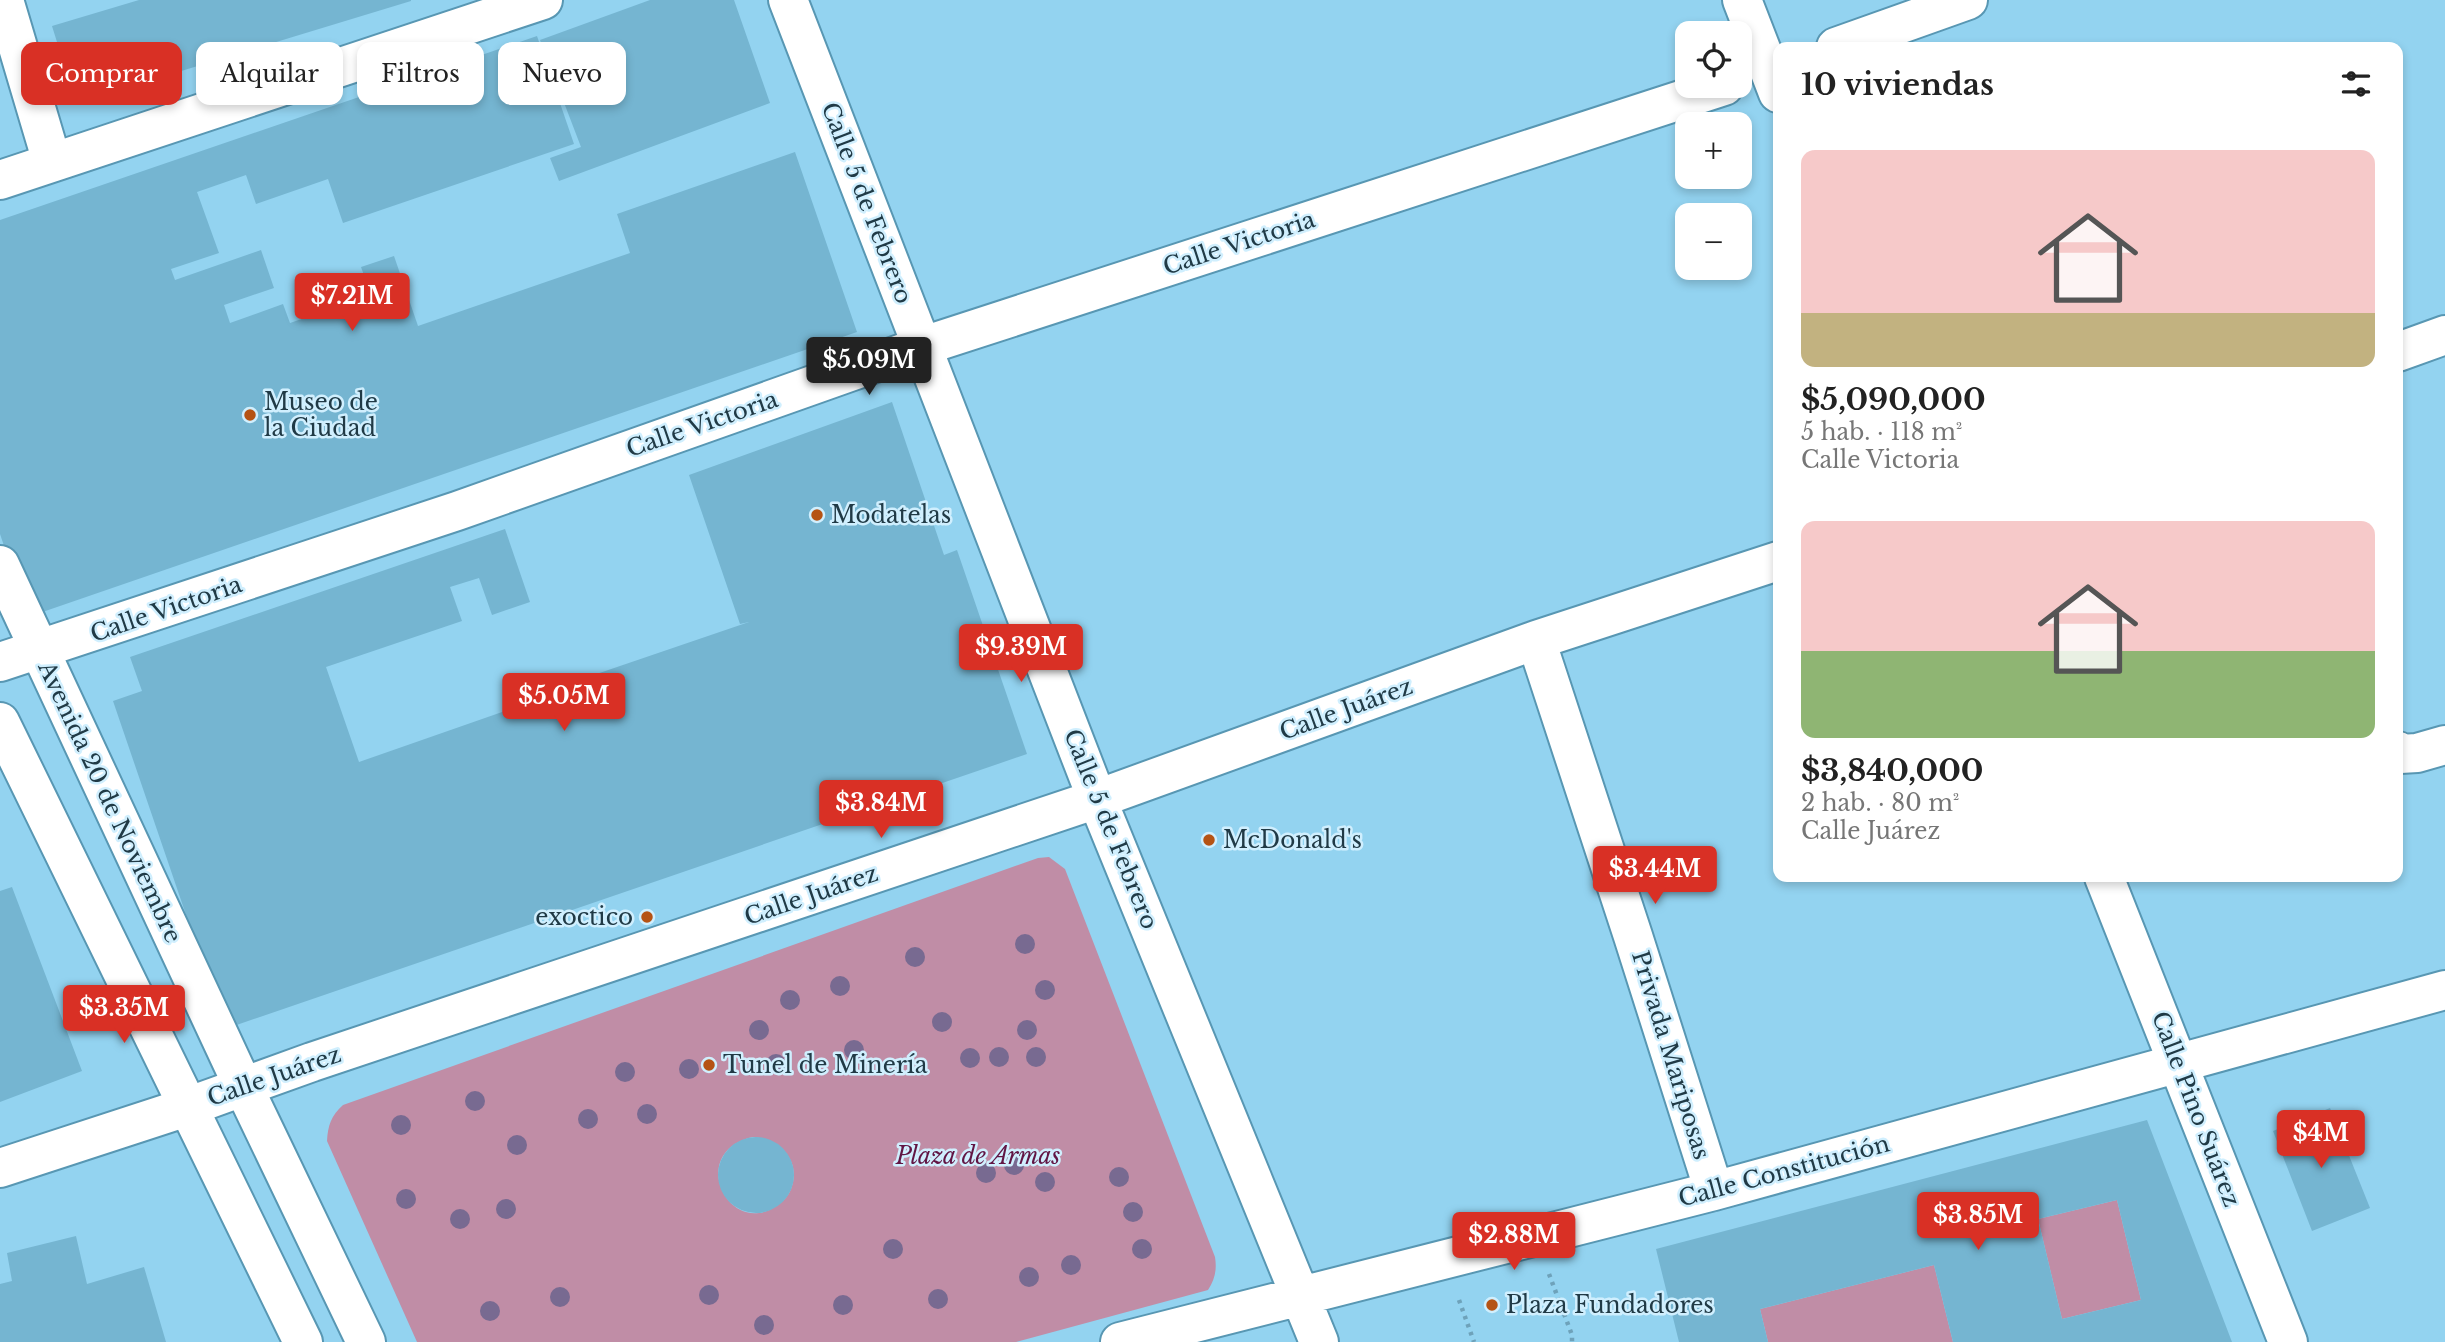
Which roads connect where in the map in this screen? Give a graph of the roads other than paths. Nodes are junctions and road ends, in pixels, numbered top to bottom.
1 (4, 0) edge
2 (544, 0) edge
3 (788, 0) edge
4 (1742, 0) edge
5 (1968, 0) edge
6 (485, 10) edge
7 (1850, 42) edge
8 (1766, 78) edge
9 (1687, 98) edge
10 (52, 162) junction
11 (0, 180) edge
12 (2445, 335) edge
13 (923, 346) junction
14 (2403, 350) edge
15 (1773, 563) edge
16 (0, 565) edge
17 (1536, 640) junction
18 (38, 651) junction
19 (0, 663) edge
20 (0, 722) edge
21 (2445, 745) edge
22 (2403, 754) edge
23 (1097, 799) junction
24 (2106, 882) edge
25 (2445, 990) edge
26 (2178, 1062) junction
27 (243, 1086) junction
28 (187, 1107) junction
29 (0, 1168) edge
30 (1713, 1191) junction
31 (1299, 1295) junction
32 (303, 1342) edge
33 (366, 1342) edge
34 (1120, 1342) edge
35 (1319, 1342) edge
36 (2288, 1342) edge

1 - 10 street
2 - 6 street
3 - 13 street, Calle 5 de Febrero
4 - 8 street
5 - 7 street
6 - 10 street
9 - 13 street, Calle Victoria
10 - 11 street
12 - 14 street
13 - 18 street, Calle Victoria
13 - 23 street, Calle 5 de Febrero
15 - 17 street, Calle Juárez
16 - 18 street, Avenida 20 de Noviembre
17 - 23 street, Calle Juárez
17 - 30 street, Privada Mariposas
18 - 19 street, Calle Victoria
18 - 27 street, Avenida 20 de Noviembre
20 - 28 street
21 - 22 street
23 - 27 street, Calle Juárez
23 - 31 street, Calle 5 de Febrero
24 - 26 street, Calle Pino Suárez
25 - 26 street, Calle Constitución
26 - 30 street, Calle Constitución
26 - 36 street, Calle Pino Suárez
27 - 28 street, Calle Juárez
27 - 33 street, Avenida 20 de Noviembre
28 - 29 street, Calle Juárez
28 - 32 street
30 - 31 street, Calle Constitución
31 - 34 street, Calle Constitución
31 - 35 street, Calle 5 de Febrero

